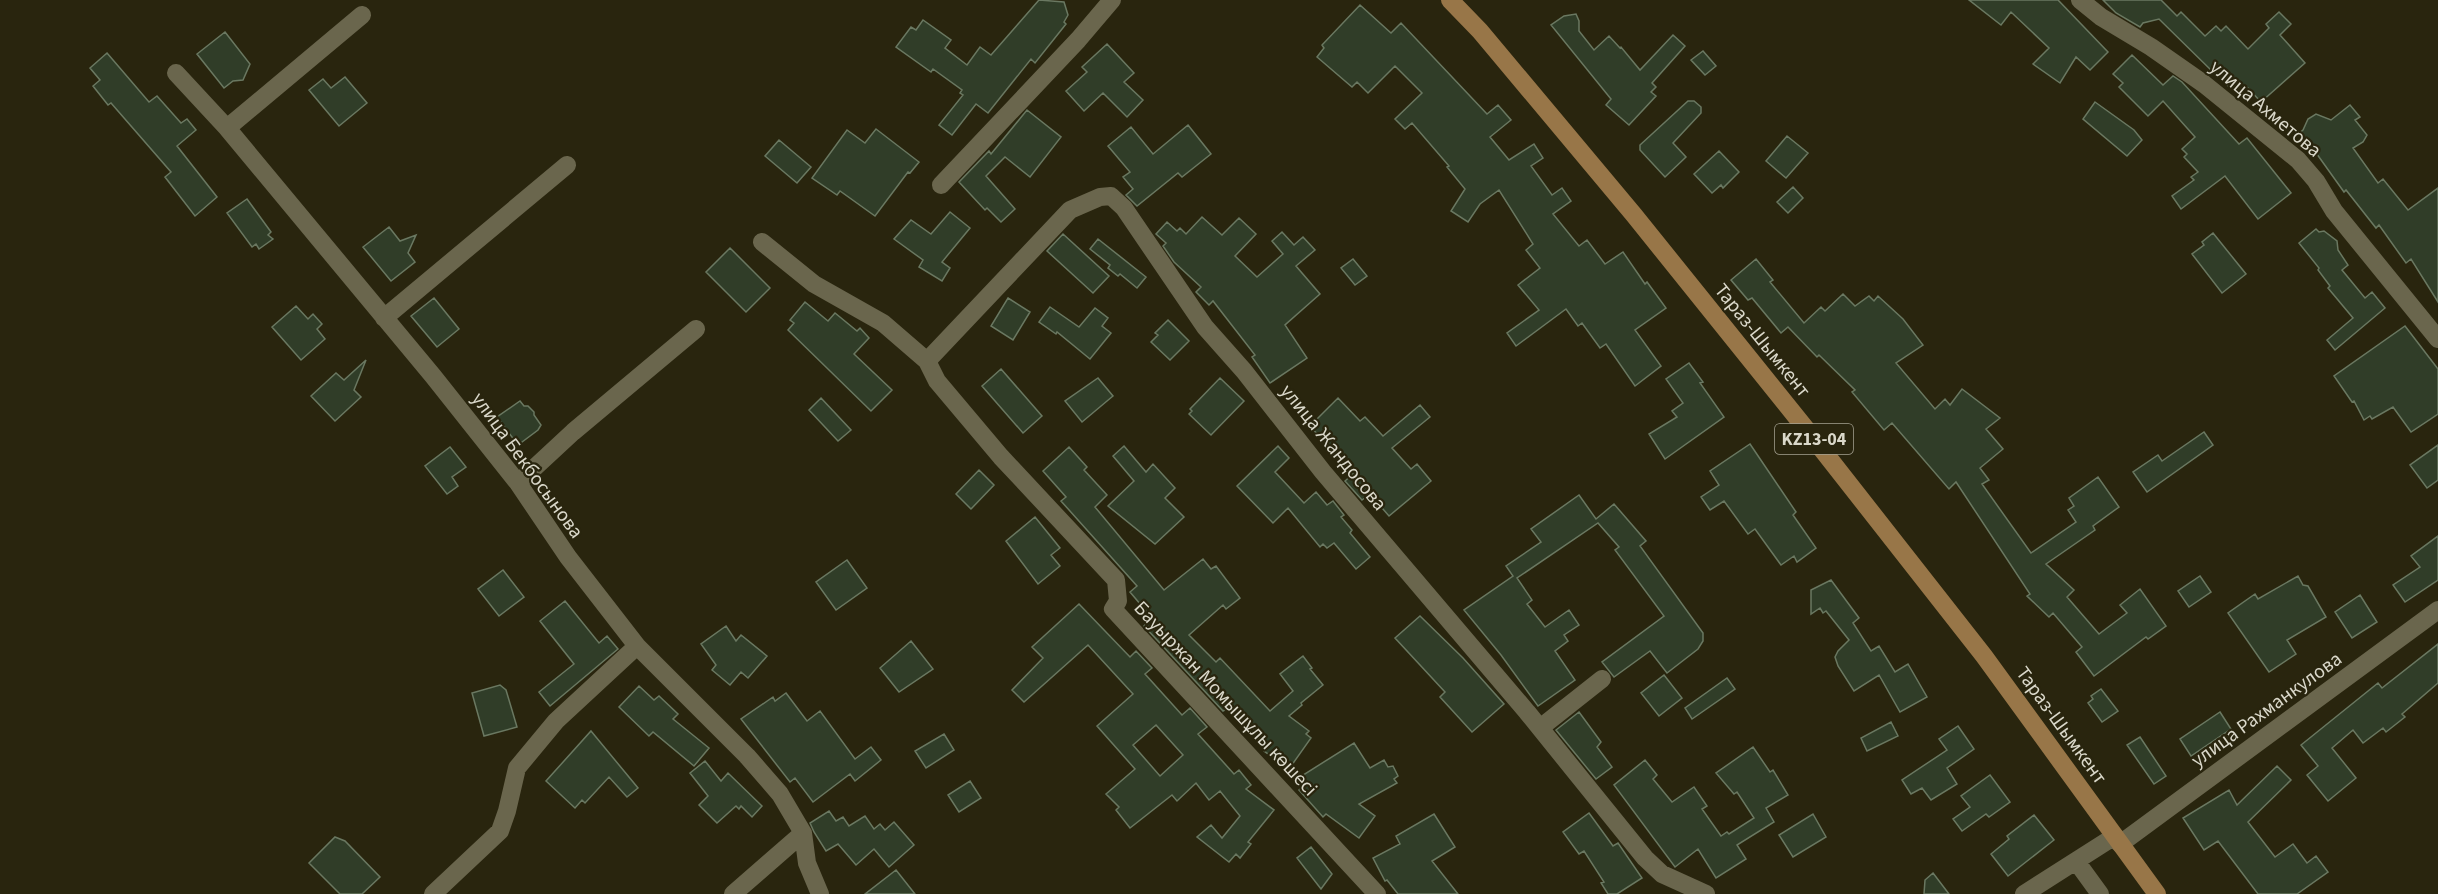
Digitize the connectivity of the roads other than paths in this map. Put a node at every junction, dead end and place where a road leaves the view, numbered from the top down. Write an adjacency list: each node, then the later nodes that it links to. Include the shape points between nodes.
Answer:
1 (1112, 0): 8 (street)
2 (1449, 0): 20 (main road, Тараз-Шымкент / KZ13-04, via 1480,31 1597,171 1806,429 1984,656)
3 (2080, 0): 12 (street, улица Ахметова, via 2204,84 2298,160 2334,211)
4 (362, 15): 6 (street)
5 (176, 74): 6 (street, улица Бекбосынова)
6 (227, 128): 10 (street, улица Бекбосынова)
7 (567, 165): 10 (street)
8 (941, 185)
9 (762, 242): 13 (street, Бауыржан Момышұлы көшесі, via 814,284 883,323)
10 (384, 318): 14 (street, улица Бекбосынова)
11 (696, 329): 14 (street)
12 (2438, 339)
13 (927, 361): 18 (street, улица Жандосова, via 1070,210 1111,196 1124,208 1205,327); 25 (street, Бауыржан Момышұлы көшесі, via 937,381 1001,457 1116,580 1118,601 1113,609)
14 (518, 483): 16 (street, улица Бекбосынова)
15 (2438, 610): 20 (street, улица Рахманкулова)
16 (637, 646): 19 (street, улица Бекбосынова, via 747,756 780,794); 22 (street, via 556,721 517,768 500,831)
17 (1602, 679): 18 (street)
18 (1540, 728): 26 (street, улица Жандосова, via 1645,858 1662,874)
19 (803, 833): 23 (street); 24 (street, улица Бекбосынова, via 807,863)
20 (2118, 840): 21 (street, улица Рахманкулова); 29 (main road, Тараз-Шымкент / KZ13-04)
21 (2076, 861): 27 (street, улица Рахманкулова); 28 (street)
22 (433, 894)
23 (733, 894)
24 (820, 894)
25 (1377, 894)
26 (1706, 894)
27 (2024, 894)
28 (2100, 894)
29 (2157, 894)

